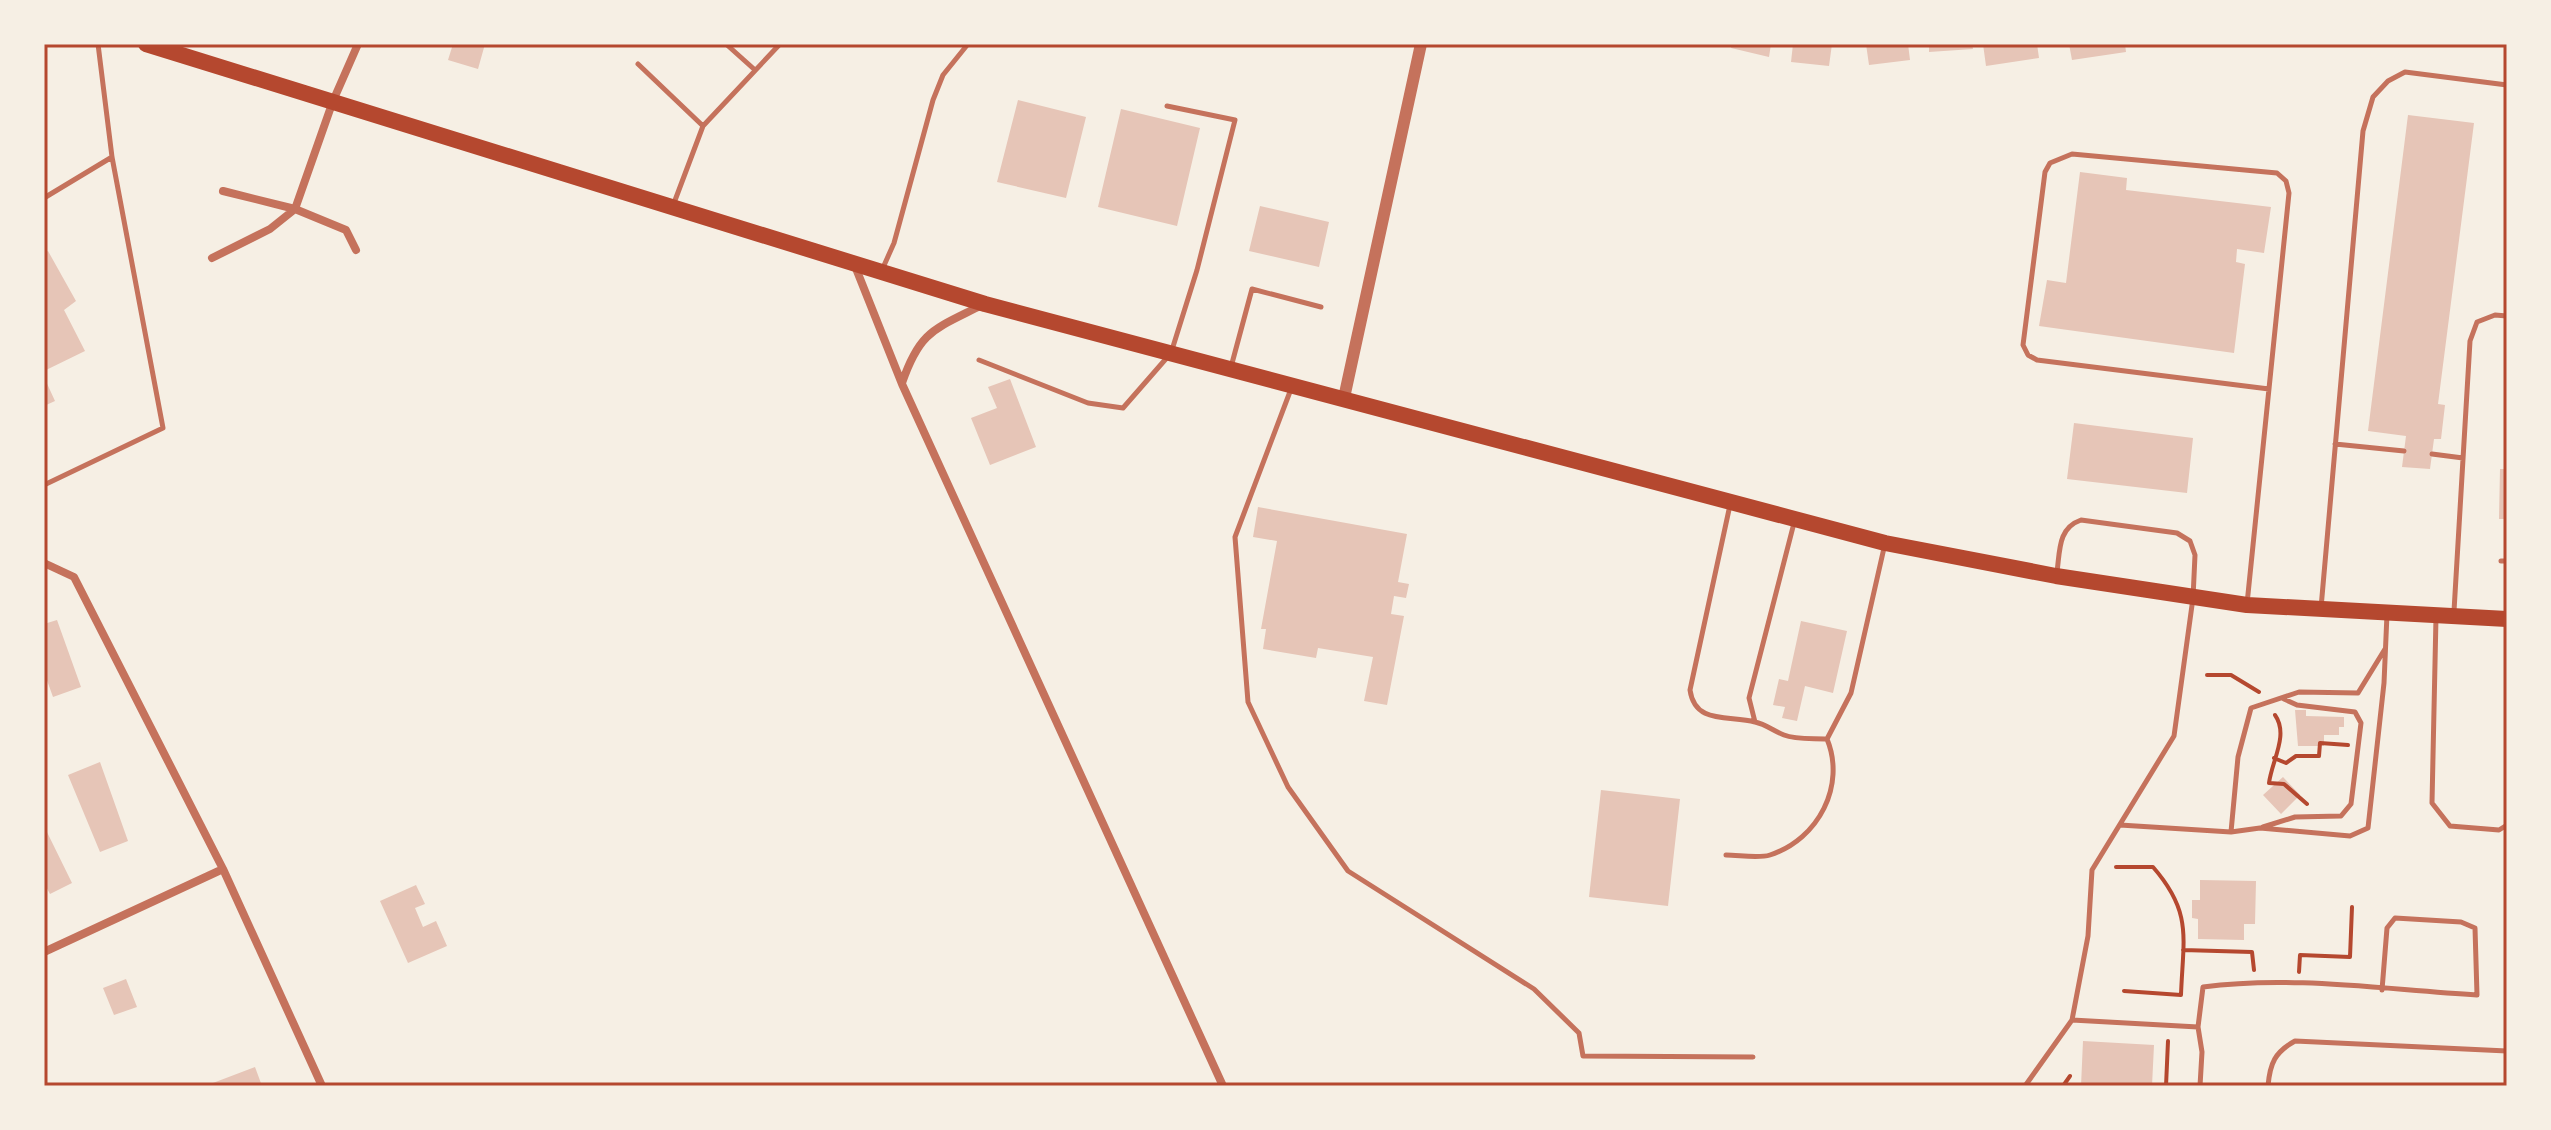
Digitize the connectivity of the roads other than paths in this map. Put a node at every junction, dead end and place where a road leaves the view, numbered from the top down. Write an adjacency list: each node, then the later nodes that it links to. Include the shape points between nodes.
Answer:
1 (98, 44): 14 (lane)
2 (146, 44): 11 (main road)
3 (358, 44): 11 (street)
4 (726, 44): 9 (lane)
5 (780, 44): 9 (lane)
6 (968, 44): 22 (lane, via 943,75 933,100)
7 (1421, 44): 32 (street)
8 (638, 64): 13 (lane)
9 (755, 70): 13 (lane)
10 (2507, 85): 33 (lane, via 2405,72 2373,97 2363,131)
11 (333, 101): 17 (main road); 18 (street)
12 (1167, 106): 26 (lane, via 1235,120)
13 (703, 126): 17 (lane)
14 (112, 157): 16 (lane); 37 (lane, via 163,428)
15 (223, 191): 18 (street)
16 (44, 198)
17 (672, 207): 21 (main road)
18 (295, 209): 19 (street, via 346,230); 20 (street, via 270,229)
19 (356, 250)
20 (212, 258)
21 (854, 263): 22 (main road); 29 (street)
22 (882, 271): 23 (main road)
23 (985, 304): 26 (main road); 29 (street, via 929,332 914,349)
24 (1321, 307): 28 (lane, via 1252,289)
25 (2507, 316): 36 (lane, via 2477,322 2470,341)
26 (1171, 353): 27 (lane, via 1123,408 1088,403); 28 (main road)
27 (979, 360)
28 (1230, 368): 30 (main road)
29 (902, 384): 67 (street)
30 (1292, 385): 32 (main road); 65 (lane, via 1235,537 1248,702 1288,787 1348,871 1534,989 1579,1033 1583,1056)
31 (2269, 389): 31 (lane, via 2286,181 2277,173 2072,154 2050,163 2023,345 2028,355); 44 (lane)
32 (1344, 398): 38 (main road)
33 (2335, 444): 34 (lane); 45 (lane)
34 (2404, 451)
35 (2432, 454): 36 (lane)
36 (2463, 458): 48 (lane)
37 (44, 485)
38 (1731, 501): 39 (main road); 52 (lane, via 1690,690 1699,711 1729,721)
39 (1795, 518): 40 (main road); 52 (lane, via 1749,698)
40 (1885, 543): 42 (main road); 53 (lane, via 1851,693)
41 (46, 563): 59 (street, via 74,577)
42 (2056, 576): 43 (main road); 43 (lane, via 2069,524 2081,520 2177,533 2190,541 2195,555)
43 (2193, 598): 44 (main road); 54 (lane, via 2174,736)
44 (2247, 605): 45 (main road)
45 (2321, 609): 46 (main road)
46 (2387, 613): 47 (main road); 50 (lane)
47 (2436, 616): 48 (main road); 55 (lane, via 2432,803 2450,826 2499,830)
48 (2454, 616): 49 (main road)
49 (2507, 619)
50 (2385, 648): 51 (lane, via 2358,693 2299,692); 56 (lane, via 2368,828 2350,836)
51 (2283, 699): 56 (lane, via 2355,712 2361,723 2351,804 2341,816 2295,817); 57 (lane, via 2251,708 2238,757)
52 (1755, 722): 53 (lane, via 1787,737)
53 (1827, 739): 58 (lane, via 1835,758 1834,776 1826,806 1806,836 1769,855)
54 (2120, 825): 57 (lane); 62 (lane, via 2092,870 2088,936)
55 (2507, 825)
56 (2260, 828): 57 (lane)
57 (2231, 832)
58 (1726, 855)
59 (223, 869): 60 (street); 66 (street)
60 (44, 952)
61 (2382, 990): 61 (lane, via 2477,995 2475,928 2461,922 2395,918 2387,928); 63 (lane, via 2242,982 2203,987)
62 (2072, 1020): 63 (lane); 68 (lane)
63 (2198, 1027): 69 (lane)
64 (2507, 1051): 70 (lane, via 2295,1041 2278,1051)
65 (1753, 1057)
66 (322, 1086)
67 (1223, 1086)
68 (2025, 1086)
69 (2200, 1086)
70 (2268, 1086)

